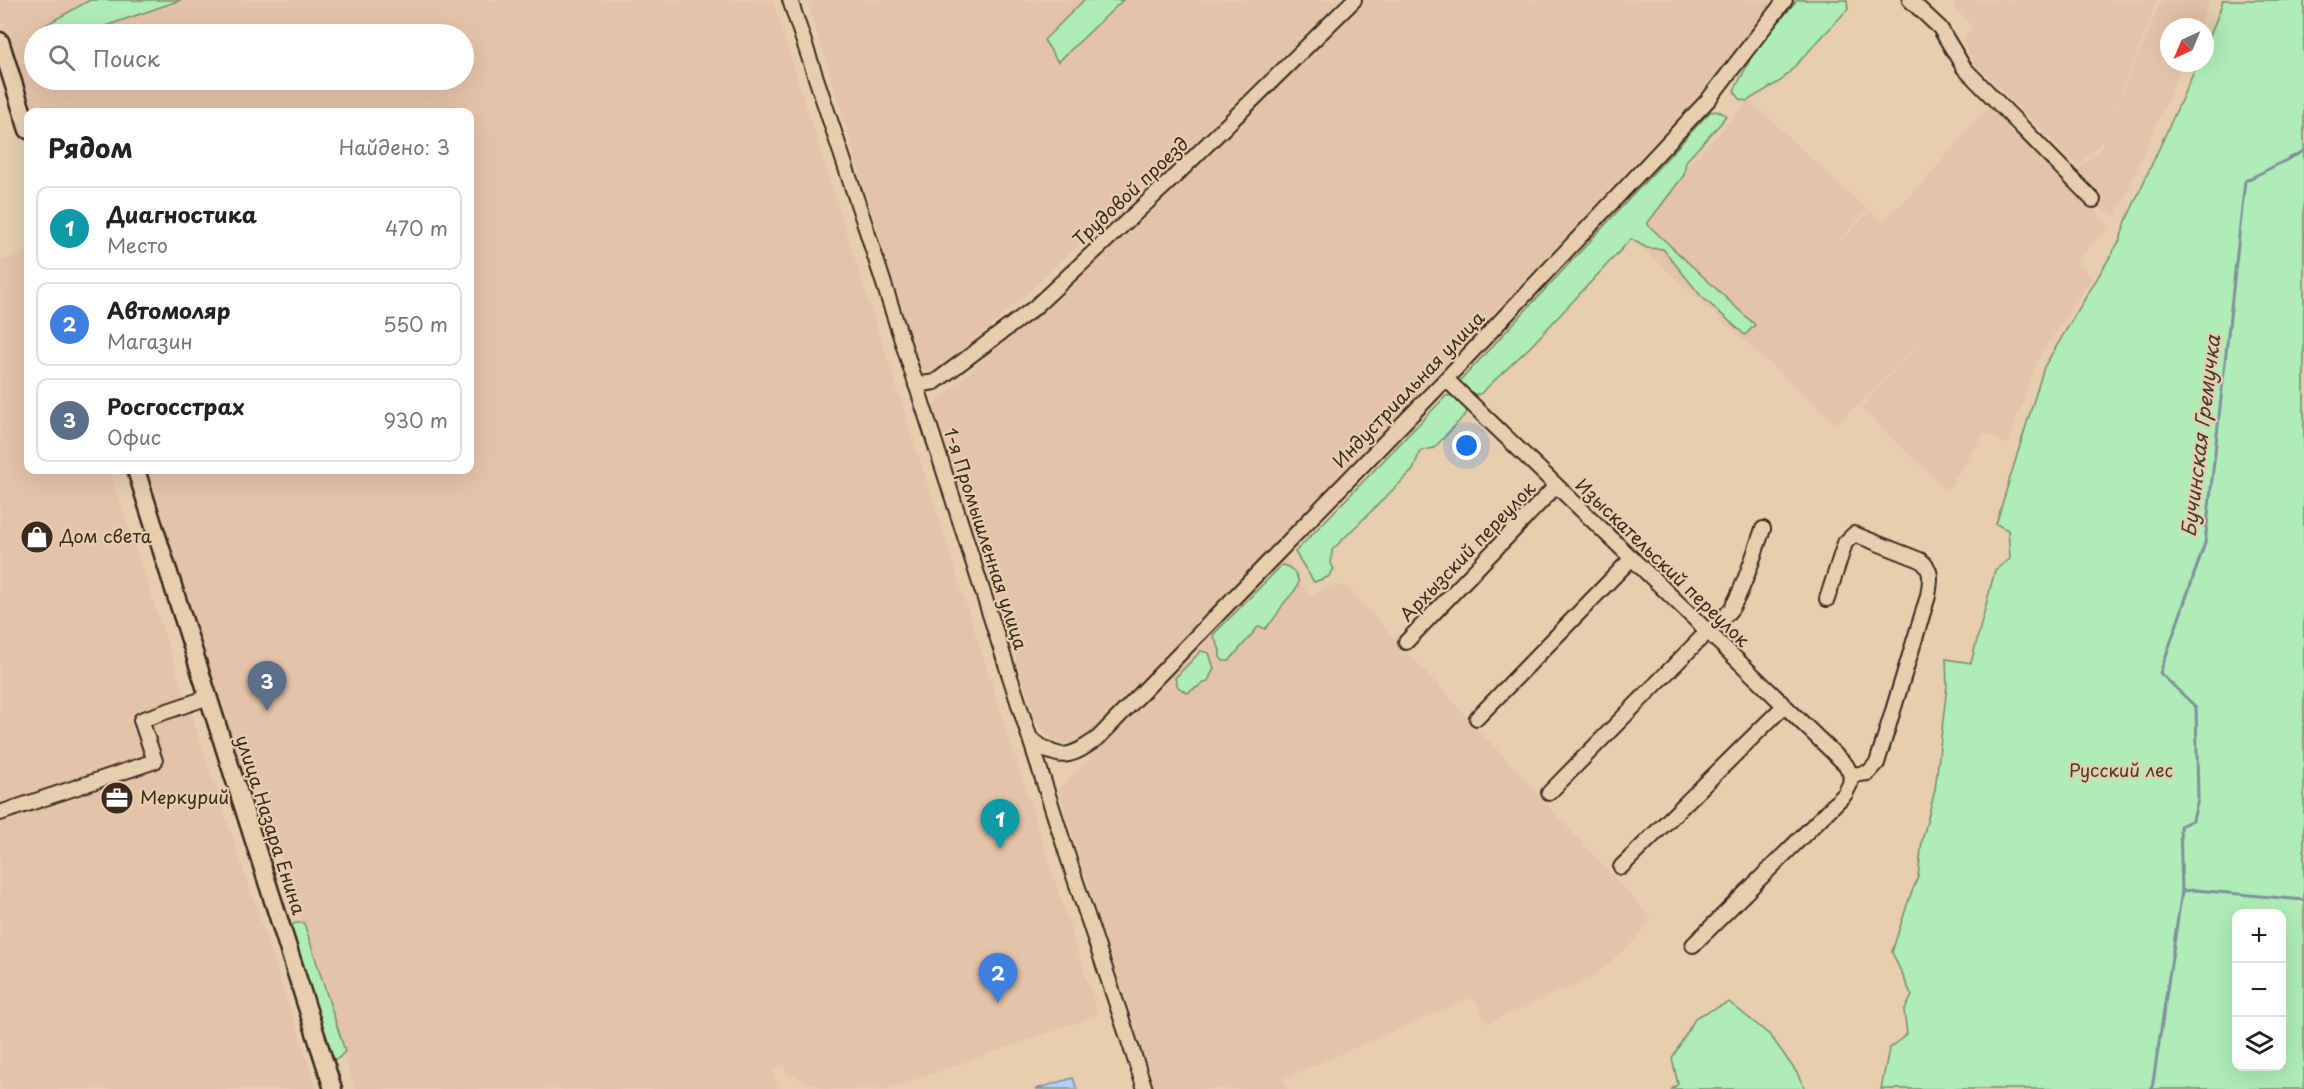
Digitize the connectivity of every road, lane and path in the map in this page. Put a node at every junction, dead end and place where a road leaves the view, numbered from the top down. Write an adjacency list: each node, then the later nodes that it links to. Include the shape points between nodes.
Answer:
1 (790, 0): 9 (street, 1-я Промышленная улица)
2 (1354, 0): 9 (street, Трудовой проезд, via 1034,308 935,382)
3 (1785, 0): 8 (street, Индустриальная улица, via 1712,95)
4 (1910, 0): 7 (street, via 1940,27 1964,69)
5 (0, 41): 6 (main road)
6 (24, 117)
7 (2093, 200)
8 (1446, 380): 11 (street, Изыскательский переулок); 20 (street, Индустриальная улица, via 1098,738 1080,751 1062,755 1047,752)
9 (916, 385): 20 (street, 1-я Промышленная улица)
10 (137, 474): 17 (main road, улица Назара Енина)
11 (1556, 486): 13 (street, Изыскательский переулок); 16 (street, Архызский переулок)
12 (1763, 529): 15 (street, via 1732,608)
13 (1632, 558): 15 (street, Изыскательский переулок); 19 (street)
14 (1827, 599): 21 (street, via 1845,543 1854,534 1920,560 1932,574 1877,763 1868,773)
15 (1707, 632): 18 (street, Изыскательский переулок); 22 (street)
16 (1406, 642)
17 (209, 697): 23 (street, via 141,720 155,761); 26 (main road, улица Назара Енина)
18 (1784, 706): 21 (street, Изыскательский переулок, via 1846,765); 24 (street)
19 (1477, 718)
20 (1031, 739): 27 (street, 1-я Промышленная улица)
21 (1851, 775): 25 (street, via 1845,794)
22 (1549, 792)
23 (0, 813)
24 (1621, 867)
25 (1693, 945)
26 (333, 1089)
27 (1144, 1089)

